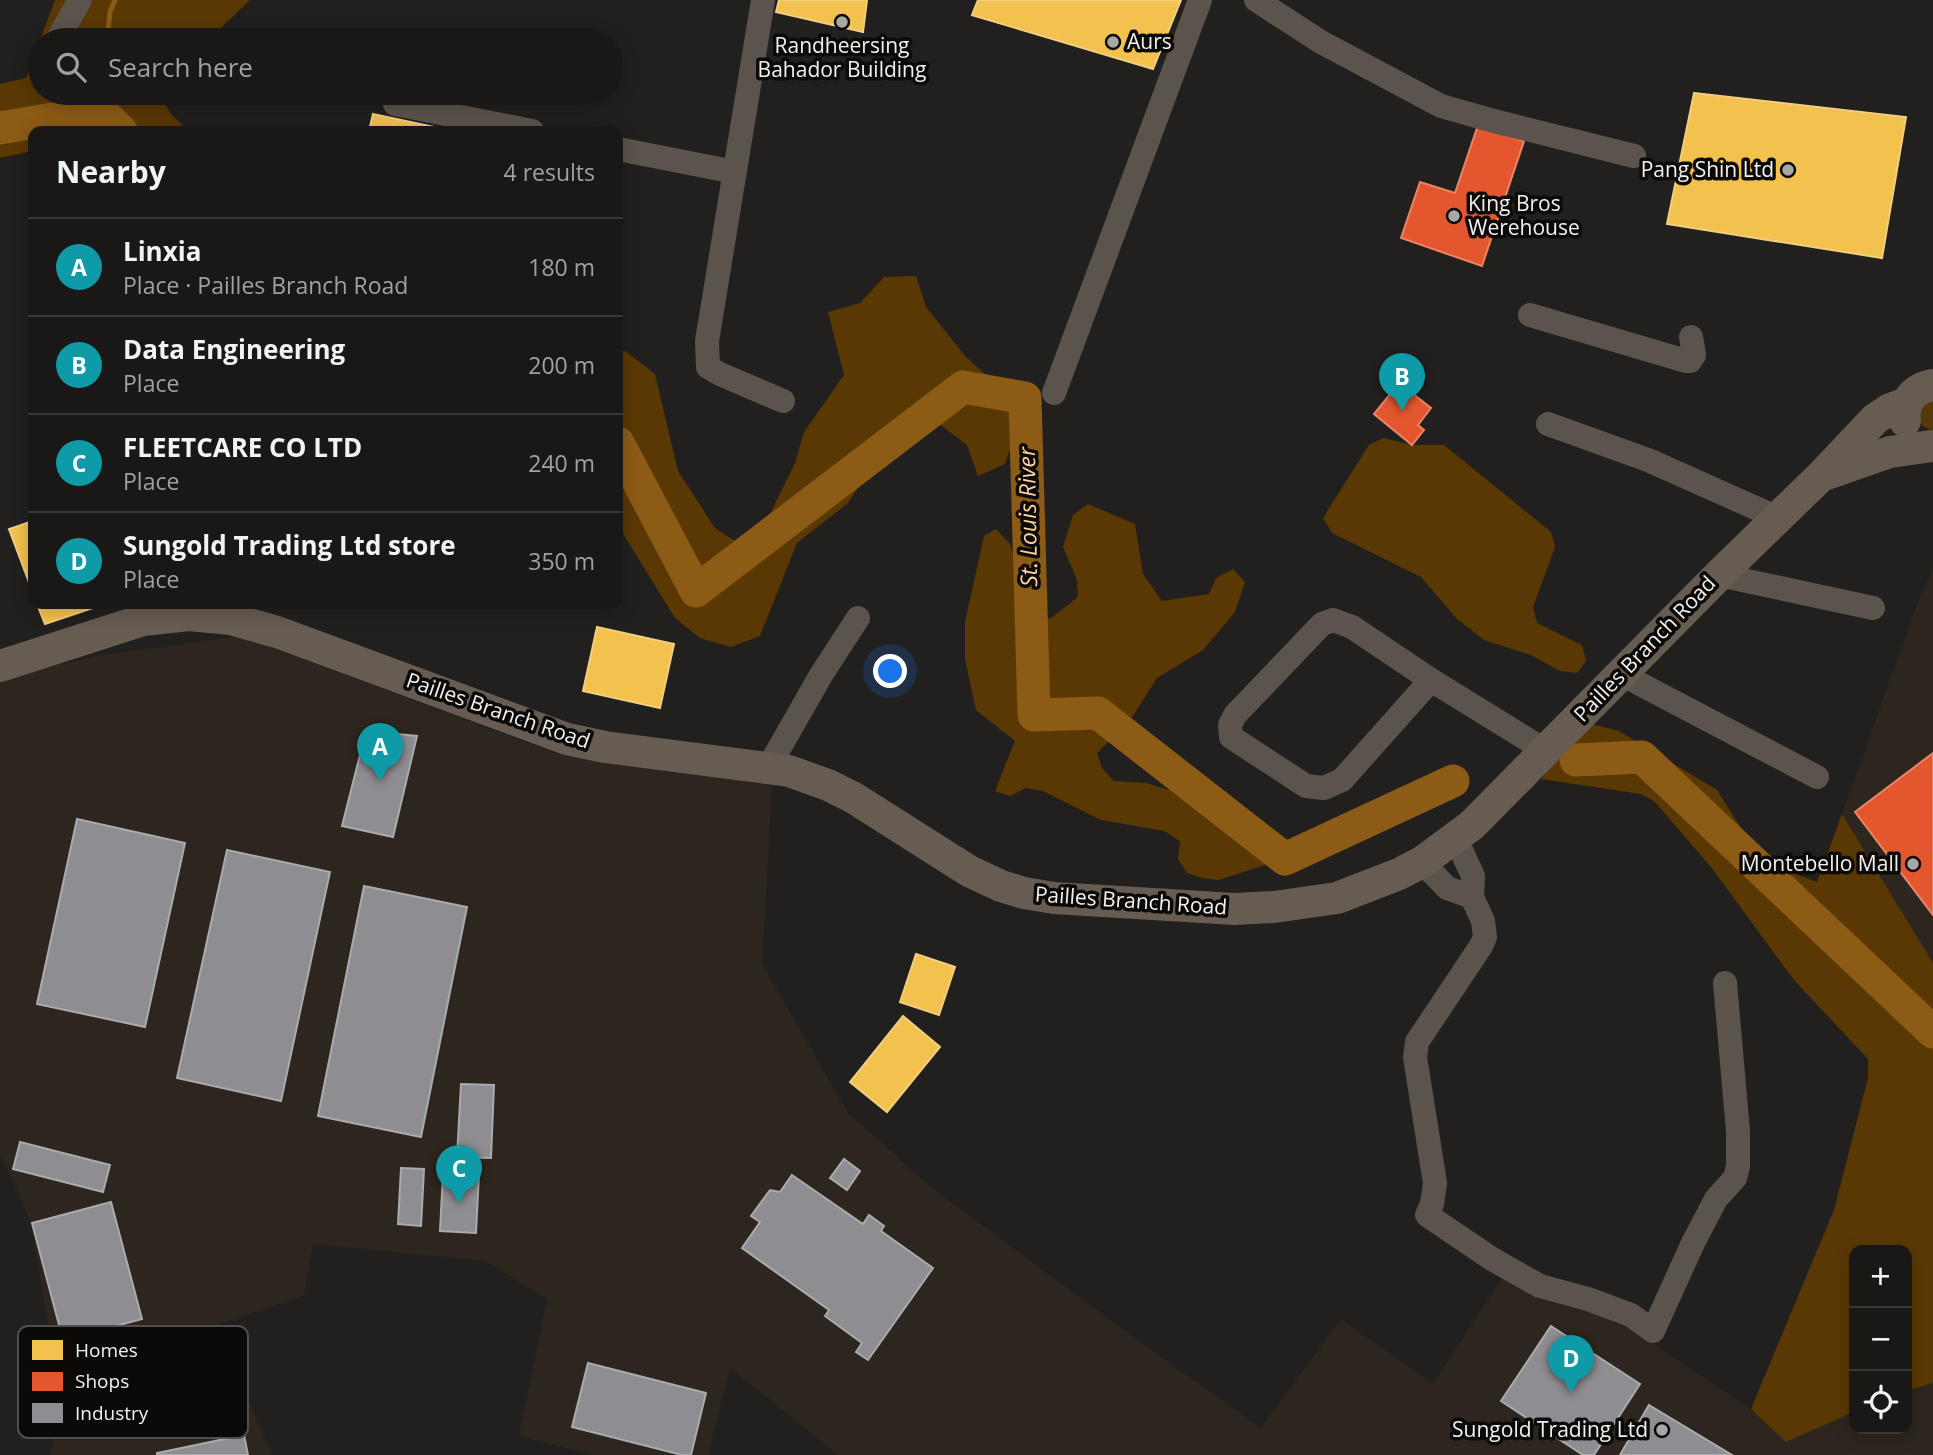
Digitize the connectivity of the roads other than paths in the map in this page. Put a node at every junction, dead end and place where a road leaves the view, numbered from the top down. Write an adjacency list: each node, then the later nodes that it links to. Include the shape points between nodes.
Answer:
1 (80, 0): 5 (street)
2 (763, 0): 10 (street)
3 (1200, 0): 14 (street)
4 (1256, 0): 9 (street, via 1321,42 1441,106)
5 (64, 28)
6 (400, 105): 7 (street)
7 (507, 126)
8 (623, 150): 10 (street)
9 (1634, 156)
10 (734, 172): 15 (street, via 707,341 708,367)
11 (1530, 315): 12 (street, via 1690,361 1694,355)
12 (1691, 337)
13 (1925, 379): 16 (main road); 16 (main road, Pailles Branch Road); 18 (main road, via 1904,414 1912,435)
14 (1054, 393)
15 (783, 401)
16 (1875, 419): 19 (main road, Pailles Branch Road)
17 (1548, 424): 20 (street, via 1648,460)
18 (1932, 446): 19 (main road, Pailles Branch Road, via 1891,452)
19 (1822, 475): 20 (main road, Pailles Branch Road)
20 (1778, 518): 21 (main road, Pailles Branch Road)
21 (1719, 575): 22 (street); 25 (main road, Pailles Branch Road)
22 (1873, 608)
23 (858, 618): 28 (street)
24 (0, 666): 28 (main road, Pailles Branch Road, via 143,620 189,615 231,619 567,738)
25 (1621, 674): 27 (main road, Pailles Branch Road); 29 (street)
26 (1431, 680): 26 (street, via 1352,627 1333,620 1322,624 1235,715 1231,737 1306,786 1324,788 1342,780); 27 (street)
27 (1546, 751): 30 (main road, Pailles Branch Road)
28 (768, 768): 31 (main road, Pailles Branch Road, via 798,774 854,798 969,871 1001,886 1054,898 1274,908 1337,898)
29 (1817, 777)
30 (1455, 839): 31 (main road, Pailles Branch Road); 32 (street, via 1473,876)
31 (1422, 862): 32 (street, via 1447,888)
32 (1472, 897): 33 (street, via 1485,937 1417,1042 1415,1057 1435,1183 1427,1215 1540,1286 1631,1315 1653,1331 1716,1199 1735,1178 1738,1166)
33 (1725, 983)

